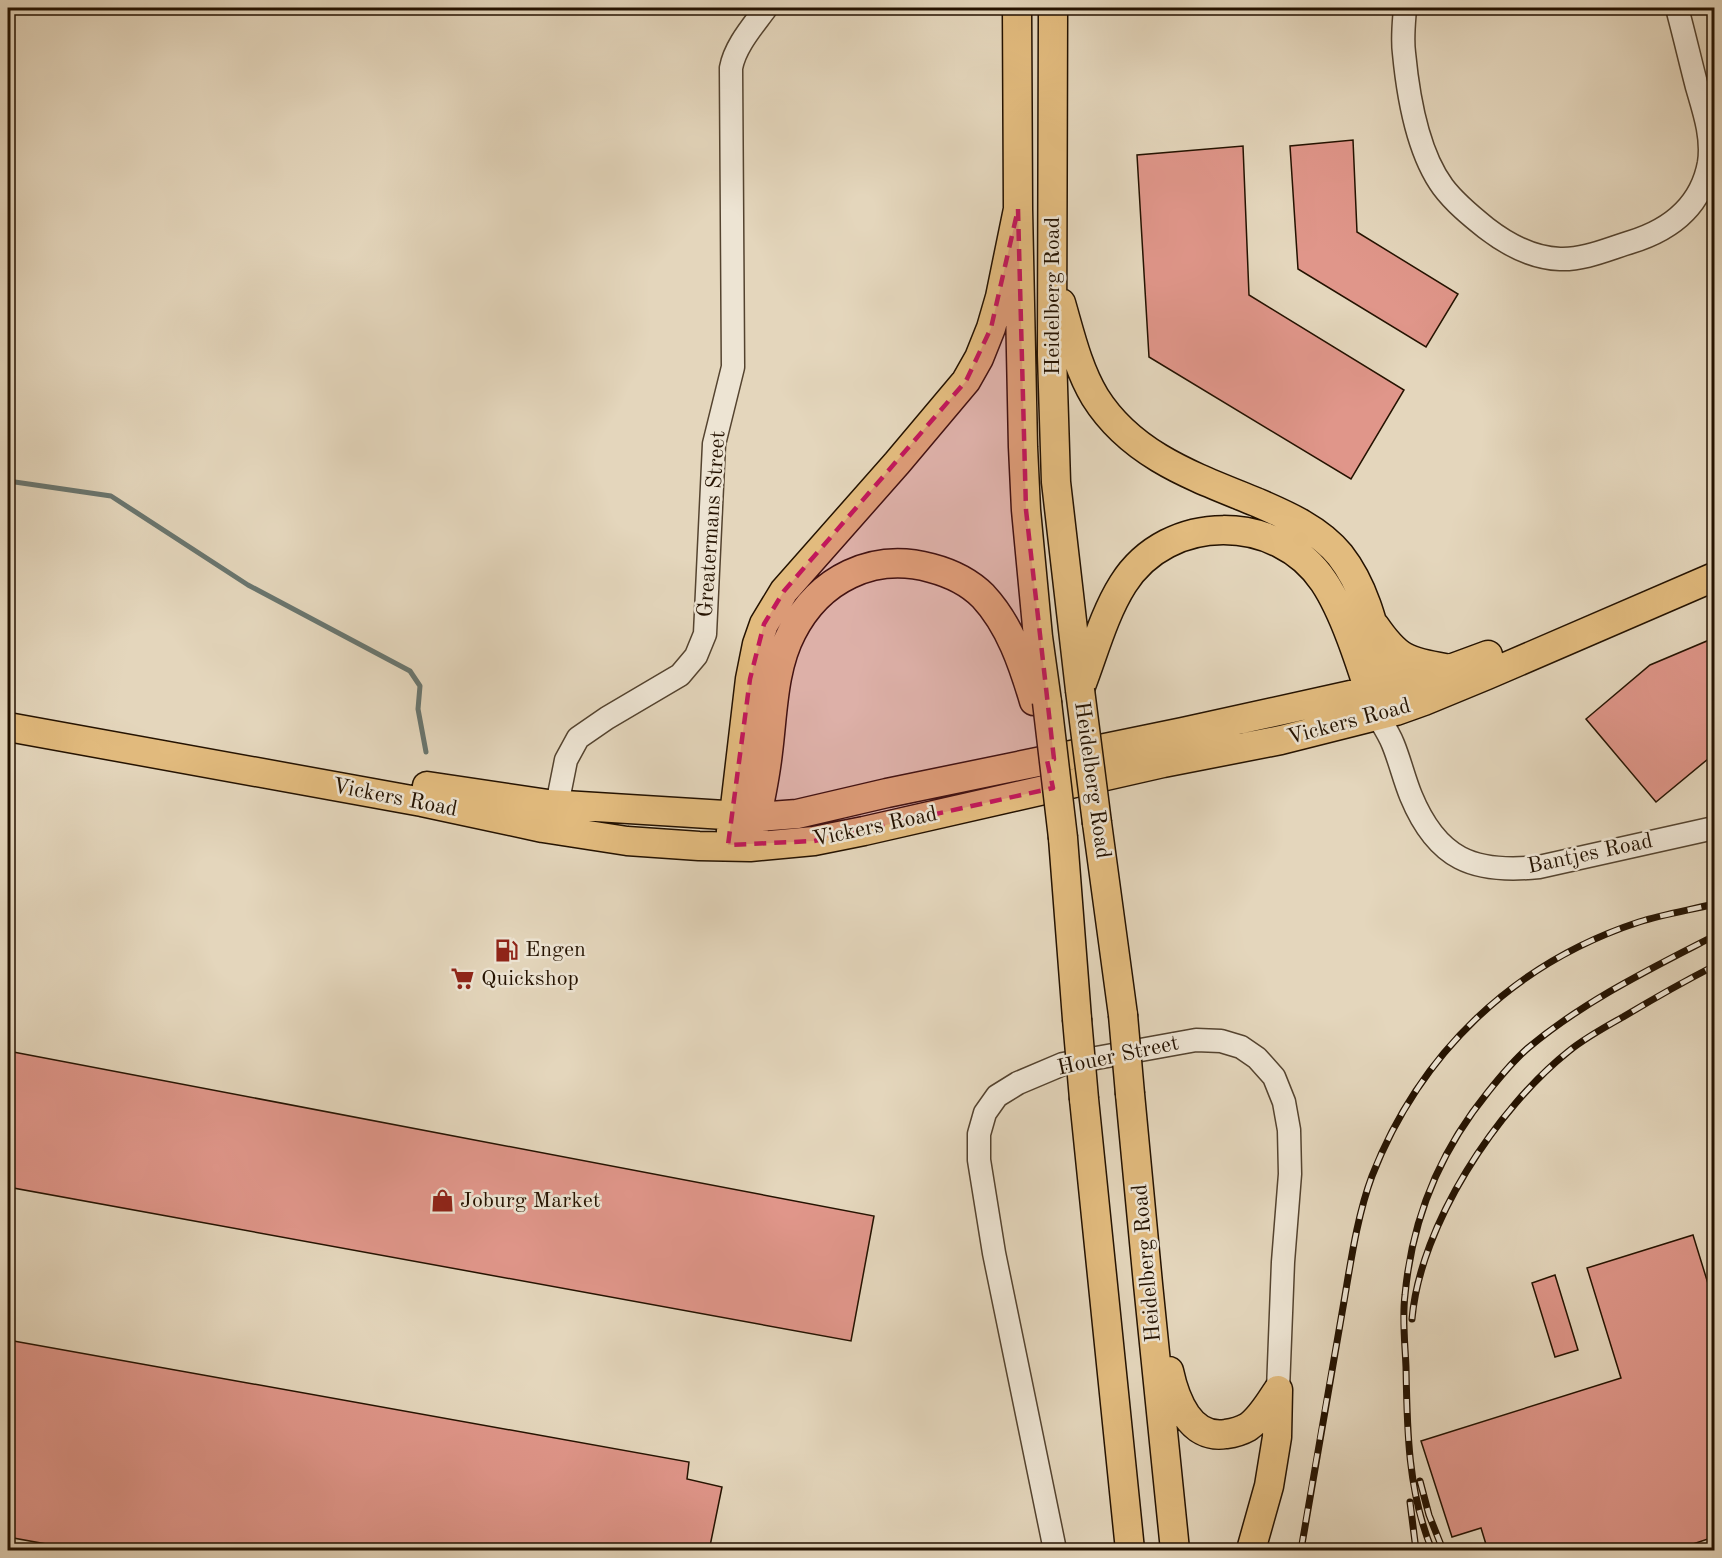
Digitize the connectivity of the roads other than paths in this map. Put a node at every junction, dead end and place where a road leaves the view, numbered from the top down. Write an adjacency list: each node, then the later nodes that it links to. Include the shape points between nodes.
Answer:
1 (765, 8): 20 (street, Greatermans Street, via 731,68 733,367 714,444 705,634 696,656 680,675 578,738 566,760)
2 (1017, 8): 6 (main road, Heidelberg Road)
3 (1053, 8): 7 (main road, Heidelberg Road)
4 (1405, 8): 5 (street, via 1403,51 1410,98 1421,140 1443,187 1467,212 1508,243 1523,252 1561,259 1584,256 1666,228 1694,200 1709,164 1710,143)
5 (1677, 8)
6 (1018, 209): 16 (main road, Heidelberg Road, via 1026,510); 22 (main road, via 991,328 966,381 784,591 764,624 750,679)
7 (1052, 272): 10 (main road, via 1082,370 1113,422 1152,455 1293,519 1320,536 1353,574); 13 (main road, Heidelberg Road, via 1056,482)
8 (1714, 561): 12 (main road, Vickers Road)
9 (1714, 578): 14 (main road, Vickers Road, via 1424,701)
10 (1371, 619): 12 (main road, via 1388,644 1408,660); 14 (main road)
11 (1353, 649): 13 (main road, via 1325,583 1300,557 1265,536 1208,530 1171,541 1135,569 1107,618); 14 (main road); 15 (main road, via 1337,682)
12 (1450, 669): 14 (main road, Vickers Road)
13 (1080, 690): 25 (main road, Heidelberg Road, bridge, via 1123,1015)
14 (1383, 701): 15 (main road, Vickers Road); 23 (street, Bantjes Road, via 1393,742 1422,822 1450,854 1477,864 1514,870); 24 (main road, Vickers Road, via 1281,740 814,841)
15 (1316, 703): 21 (main road, Vickers Road)
16 (1042, 707): 19 (main road, via 1009,633 982,595 941,570 922,565 876,565 851,572 831,585 813,600 796,625 784,650 776,685); 28 (main road, Heidelberg Road, bridge, via 1063,837 1084,1099)
17 (8, 711): 20 (main road, Vickers Road, via 409,783)
18 (8, 728): 24 (main road, Vickers Road, via 422,802 581,835)
19 (768, 757): 21 (main road, via 782,791 792,802); 22 (main road)
20 (557, 805): 22 (main road, Vickers Road)
21 (810, 811): 22 (main road, Vickers Road)
22 (746, 816): 24 (main road)
23 (1714, 828)
24 (739, 846)
25 (1148, 1284): 26 (main road, via 1172,1386 1187,1417 1198,1428 1221,1435 1236,1433 1261,1415); 29 (main road, Heidelberg Road)
26 (1278, 1390): 27 (street, Houer Street, via 1290,1174 1288,1130 1284,1102 1274,1077 1257,1058 1241,1047 1221,1041 1196,1040 1063,1064 997,1096 985,1113 979,1161); 30 (main road, via 1277,1437 1269,1486)
27 (1055, 1551)
28 (1130, 1551)
29 (1175, 1551)
30 (1251, 1551)

